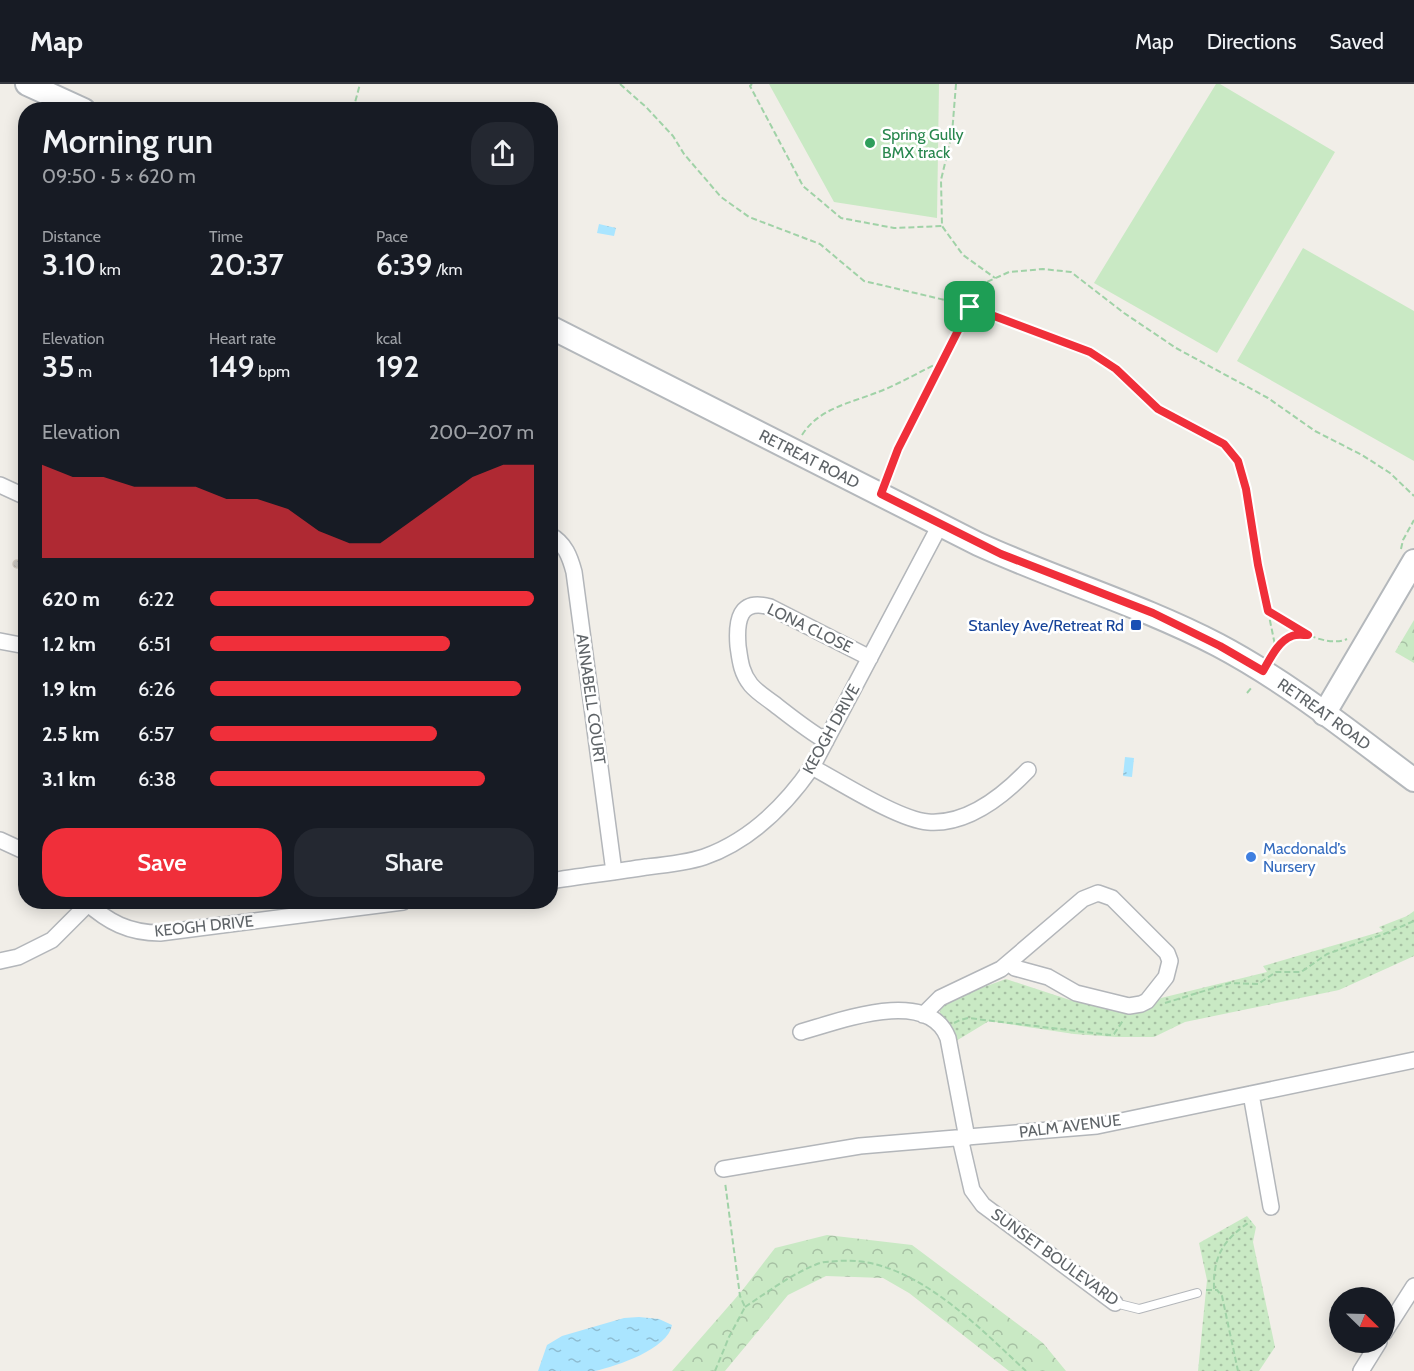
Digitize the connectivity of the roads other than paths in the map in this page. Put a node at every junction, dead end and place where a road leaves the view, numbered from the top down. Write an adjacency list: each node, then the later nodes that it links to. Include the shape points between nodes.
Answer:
1 (27, 84): 2 (street)
2 (66, 102)
3 (558, 331): 6 (street, RETREAT ROAD)
4 (0, 485): 5 (street)
5 (18, 493)
6 (940, 525): 11 (street, KEOGH DRIVE); 12 (street, RETREAT ROAD, via 1011,558 1153,613 1263,671)
7 (558, 541): 19 (street, ANNABELL COURT, via 570,556 574,572)
8 (1407, 557): 12 (street)
9 (0, 641): 10 (street)
10 (18, 644)
11 (870, 658): 13 (street, KEOGH DRIVE); 13 (street, LONA CLOSE, via 770,607 753,604 741,614 737,631 745,678)
12 (1324, 714): 16 (street, RETREAT ROAD)
13 (826, 741): 14 (street, KEOGH DRIVE)
14 (812, 767): 15 (street, via 905,816 928,822 960,817 981,807 1000,797); 19 (street, KEOGH DRIVE, via 767,819 724,848 680,863)
15 (1028, 770)
16 (1414, 780)
17 (0, 840): 18 (street)
18 (18, 848)
19 (614, 872): 20 (street, KEOGH DRIVE)
20 (558, 880)
21 (81, 909): 24 (street, via 52,940 18,957)
22 (95, 909): 23 (street, KEOGH DRIVE, via 131,930 160,933)
23 (348, 909)
24 (0, 961)
25 (1009, 963): 25 (street, via 1083,899 1098,893 1112,897 1163,947 1170,961 1161,984 1147,1001 1134,1006 1076,993 1048,977); 26 (street, via 992,975 940,998)
26 (923, 1015): 27 (street, via 886,1010); 30 (street, SUNSET BOULEVARD, via 945,1031)
27 (801, 1032)
28 (1414, 1060): 29 (street, PALM AVENUE)
29 (1251, 1094): 30 (street, PALM AVENUE, via 1097,1126); 32 (street)
30 (964, 1138): 31 (street, PALM AVENUE, via 860,1146); 35 (street, SUNSET BOULEVARD, via 972,1190 983,1205)
31 (723, 1169)
32 (1271, 1207)
33 (1414, 1286): 36 (street)
34 (1197, 1293): 35 (lane, SUNSET BOULEVARD, via 1139,1309)
35 (1115, 1304)
36 (1395, 1316)
37 (1372, 1353): 38 (street)
38 (1361, 1371)

